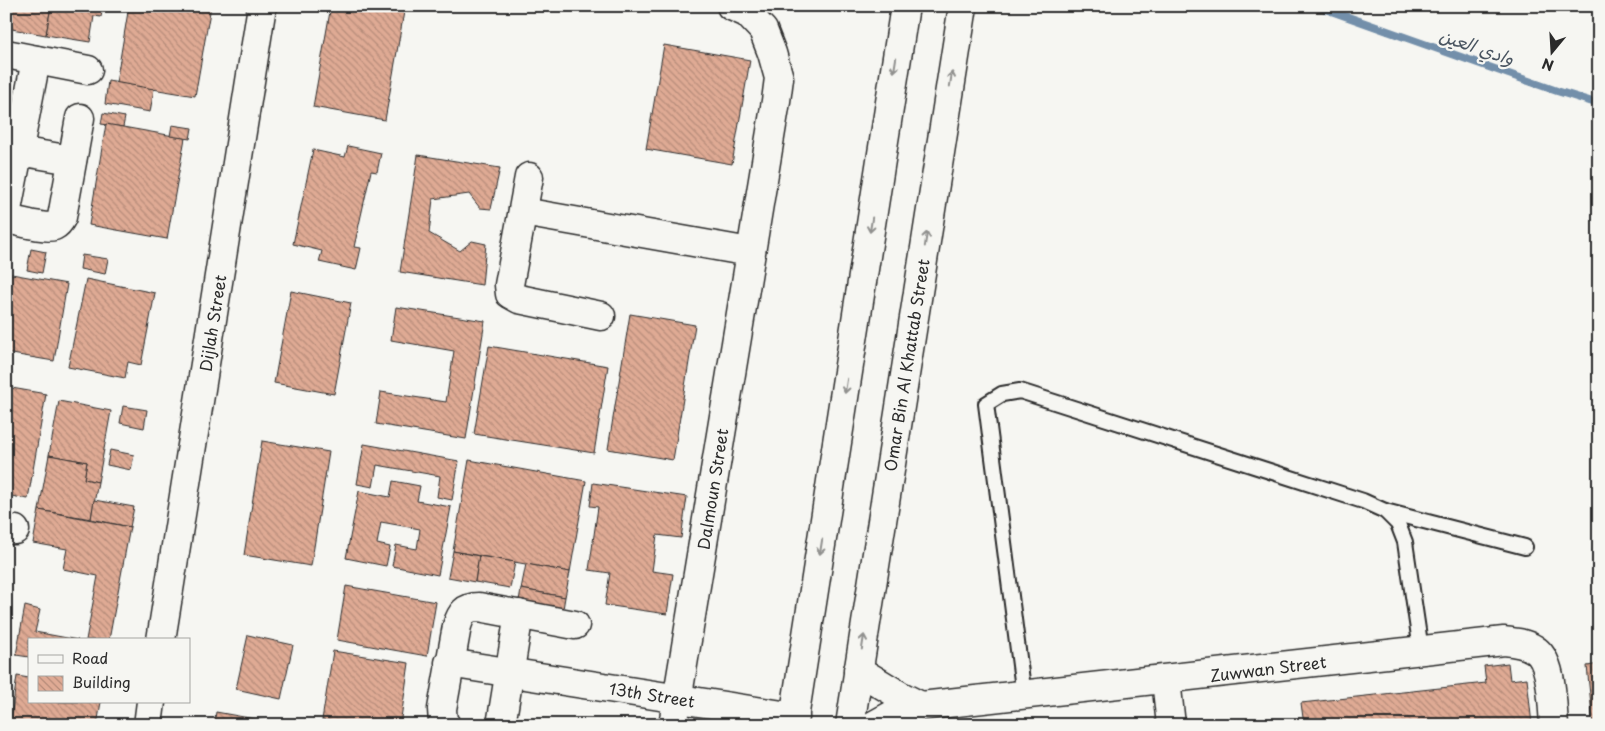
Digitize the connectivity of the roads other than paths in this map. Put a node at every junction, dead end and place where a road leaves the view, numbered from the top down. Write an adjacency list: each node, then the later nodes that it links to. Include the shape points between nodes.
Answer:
1 (262, 6): 21 (street, Dijlah Street)
2 (731, 6): 15 (street, Dalmoun Street, via 747,13 762,30 779,78)
3 (904, 11): 31 (street, one-way to 31)
4 (961, 18): 24 (street, Omar Bin Al Khattab Street, one-way to 4)
5 (6, 54): 6 (street)
6 (36, 60): 7 (street); 9 (street)
7 (88, 70)
8 (80, 118): 10 (street)
9 (12, 150): 10 (street); 13 (street)
10 (72, 160): 14 (street, via 59,222 46,226)
11 (529, 177): 12 (street)
12 (523, 212): 15 (street); 16 (street, via 510,294 519,299)
13 (6, 216)
14 (6, 219)
15 (750, 252): 28 (street, Dalmoun Street)
16 (601, 316)
17 (1385, 511): 18 (lane); 22 (lane, via 1398,524 1405,542); 27 (lane, via 1020,391 1002,394 986,404)
18 (1525, 547)
19 (519, 614): 20 (street); 23 (street, via 480,607 464,610); 25 (street)
20 (575, 625)
21 (161, 638)
22 (1421, 650): 26 (street, Zuwwan Street); 39 (street, Zuwwan Street, via 1504,641 1534,649 1543,658 1548,674)
23 (449, 663): 25 (street, 13th Street); 33 (street, via 442,709)
24 (858, 670): 30 (street, via 885,687); 36 (street, Omar Bin Al Khattab Street)
25 (509, 672): 28 (street, 13th Street); 34 (street)
26 (1166, 680): 27 (street, Zuwwan Street); 38 (street)
27 (1024, 696): 30 (street, Zuwwan Street)
28 (678, 698): 31 (street, 13th Street); 35 (street, Dalmoun Street)
29 (151, 704): 32 (street)
30 (938, 712): 37 (street, Zuwwan Street, via 894,714)
31 (794, 721)
32 (148, 725)
33 (446, 725)
34 (501, 725)
35 (673, 725)
36 (850, 725)
37 (874, 725)
38 (1171, 725)
39 (1554, 725)

